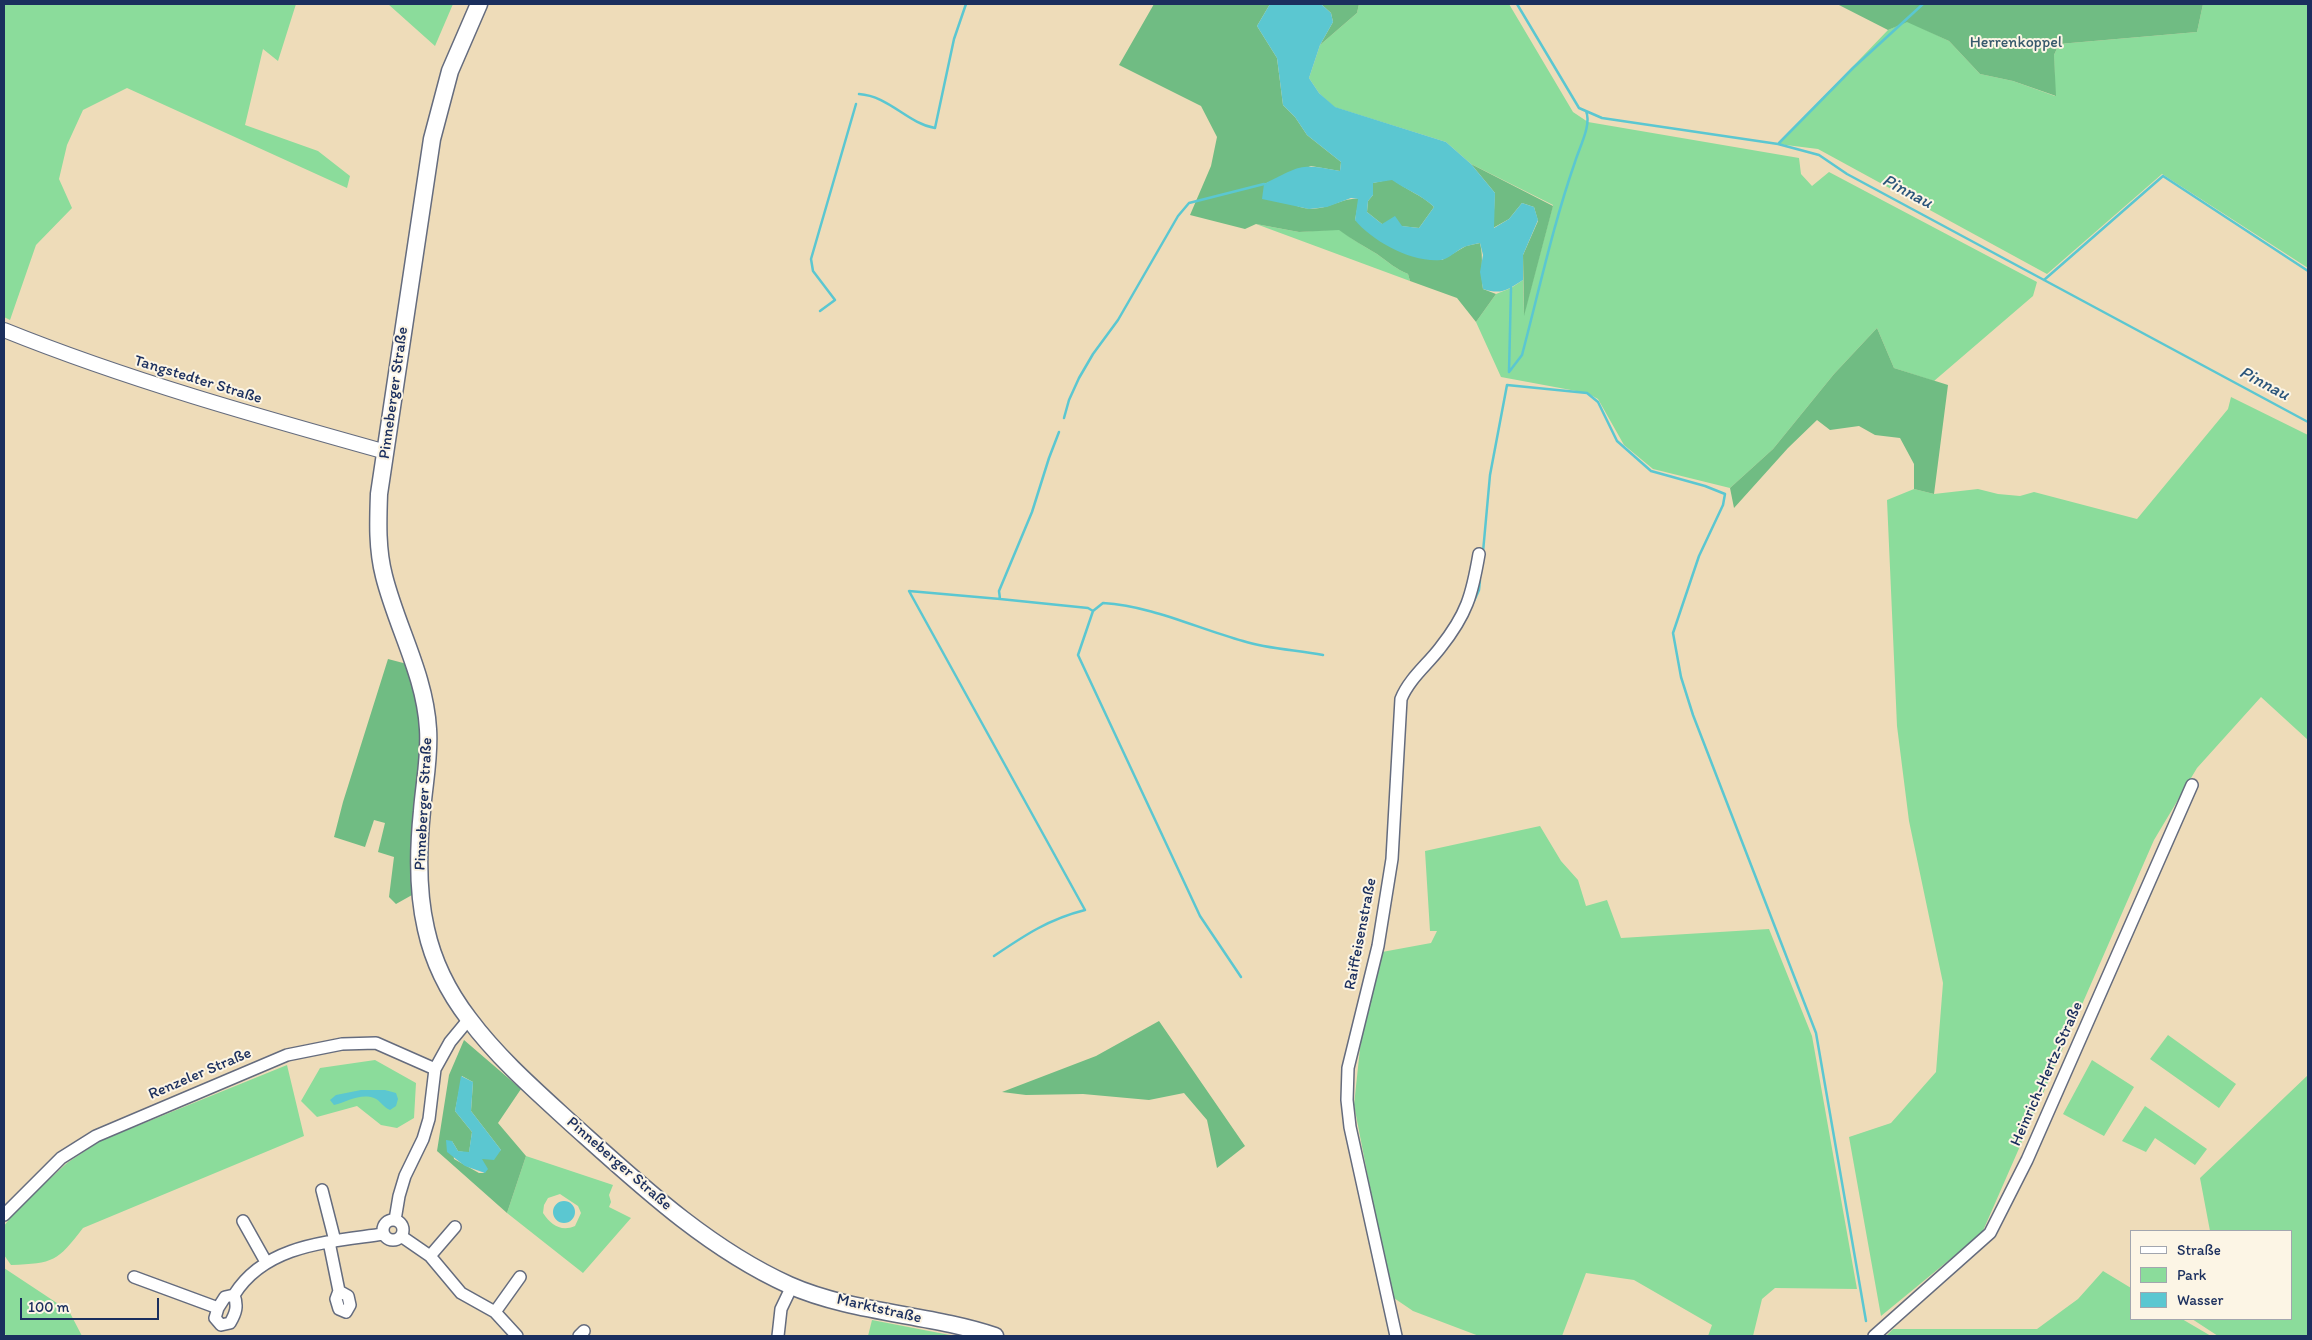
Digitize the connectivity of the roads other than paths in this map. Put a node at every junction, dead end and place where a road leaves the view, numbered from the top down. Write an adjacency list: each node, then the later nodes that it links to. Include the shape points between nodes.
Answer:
1 (479, 4): 3 (main road, Pinneberger Straße, via 450,71 432,139)
2 (4, 330): 3 (street, Tangstedter Straße, via 76,359 200,399)
3 (386, 452): 6 (main road, Pinneberger Straße, via 379,494 378,537 383,574 422,691 428,729 419,849 420,894 434,955 446,984)
4 (1479, 554): 29 (street, Raiffeisenstraße, via 1466,611 1401,699 1390,868 1378,946 1348,1068 1350,1127)
5 (2192, 785): 30 (street, Heinrich-Hertz-Straße, via 2027,1160 1990,1233)
6 (469, 1019): 7 (street, via 450,1042); 20 (main road, Pinneberger Straße, via 536,1091 690,1225 750,1265)
7 (435, 1069): 9 (street, Renzeler Straße, via 376,1043 342,1044 287,1055 96,1136 61,1158); 10 (street, via 429,1119 405,1176)
8 (322, 1190): 15 (street)
9 (4, 1215)
10 (395, 1220): 13 (street, via 388,1221 383,1227); 14 (street, via 403,1229)
11 (243, 1221): 17 (street)
12 (454, 1226): 16 (street)
13 (383, 1234): 14 (street, via 391,1241); 15 (street)
14 (401, 1236): 16 (street)
15 (332, 1241): 17 (street, via 296,1248); 21 (street)
16 (430, 1256): 24 (street, via 461,1293)
17 (266, 1262): 22 (street, via 243,1281)
18 (134, 1277): 23 (street)
19 (520, 1277): 24 (street)
20 (792, 1286): 27 (street, via 781,1309); 28 (main road, Marktstraße, via 825,1297)
21 (339, 1291)
22 (234, 1295): 23 (street, via 225,1297); 25 (street, via 237,1304 235,1314 230,1323)
23 (218, 1308): 25 (street, via 215,1318)
24 (494, 1312): 26 (street)
25 (220, 1330)
26 (517, 1336)
27 (778, 1336)
28 (995, 1336)
29 (1396, 1336)
30 (1874, 1336)

